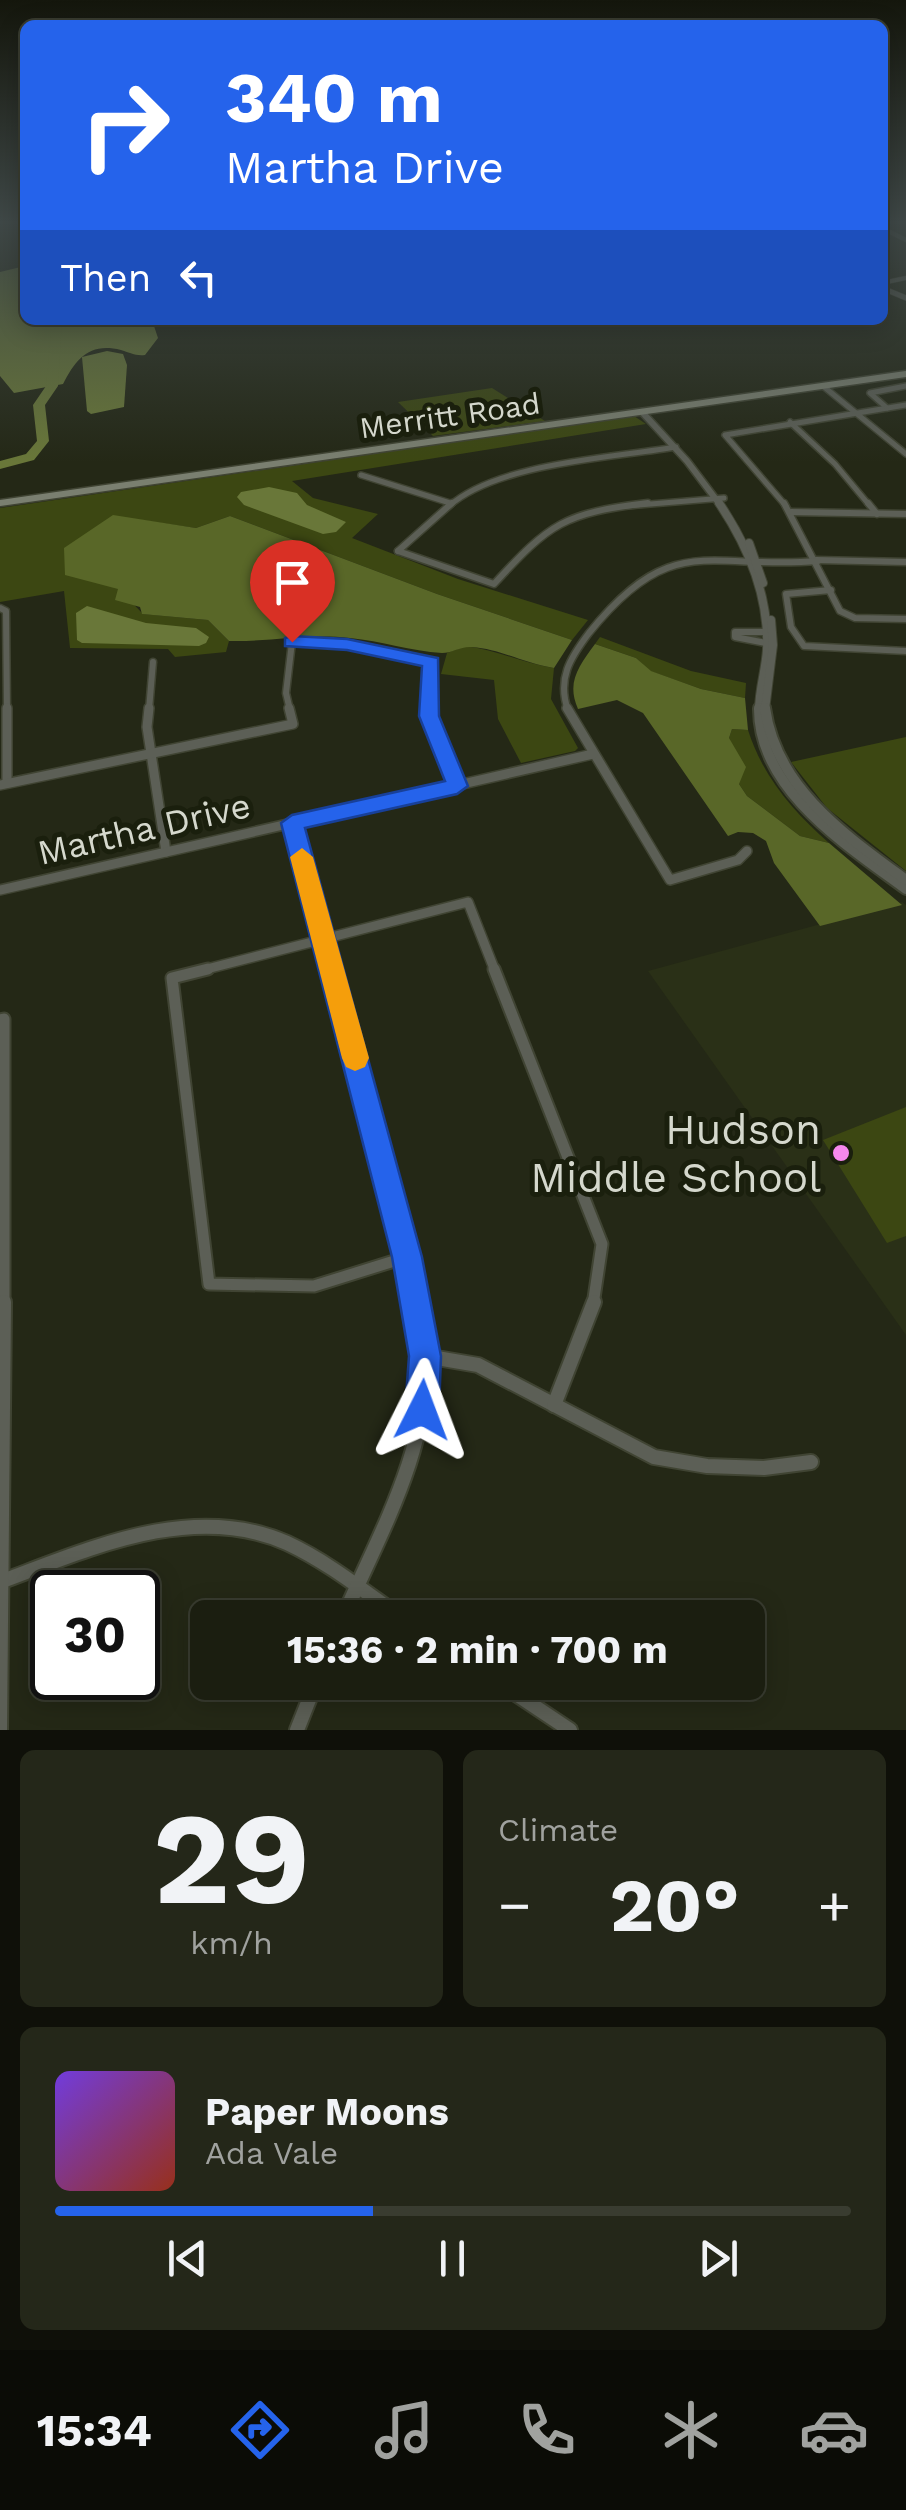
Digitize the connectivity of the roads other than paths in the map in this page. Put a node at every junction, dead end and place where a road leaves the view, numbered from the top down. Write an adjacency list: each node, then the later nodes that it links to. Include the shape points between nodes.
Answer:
1 (906, 374): 2 (main road, Merritt Road)
2 (821, 386): 6 (main road, Merritt Road); 7 (street)
3 (906, 386): 5 (street, via 870,393)
4 (906, 405): 5 (street)
5 (887, 408): 7 (street)
6 (646, 412): 10 (street); 14 (main road, Merritt Road)
7 (855, 412): 8 (street); 11 (street)
8 (790, 422): 9 (street); 17 (street)
9 (725, 433): 16 (street)
10 (677, 443): 13 (street); 15 (street, via 517,471)
11 (906, 454)
12 (361, 475): 15 (street)
13 (721, 498): 15 (street, via 561,523 542,532 494,584 398,551); 19 (street)
14 (0, 503)
15 (450, 503)
16 (792, 512): 17 (street); 20 (street)
17 (877, 514): 18 (street)
18 (906, 514)
19 (753, 560): 20 (street); 25 (street); 29 (street, via 664,569 639,579 609,608 562,678 562,697)
20 (818, 560): 21 (street); 22 (street)
21 (906, 562)
22 (830, 590): 24 (street, via 846,616); 26 (street, via 786,594 801,646)
23 (1, 608): 30 (street)
24 (906, 619)
25 (771, 638): 35 (street, via 765,710 782,761 817,808); 37 (street, via 756,714 775,765 820,822)
26 (906, 651)
27 (153, 662): 28 (street)
28 (151, 754): 30 (street); 31 (street, via 293,724 286,668 292,642 347,644 431,662 429,716); 34 (street)
29 (593, 754): 31 (street, Martha Drive); 33 (street, via 670,880 738,860)
30 (4, 784)
31 (457, 786): 32 (street, Martha Drive)
32 (292, 823): 34 (street, Martha Drive); 39 (street)
33 (747, 851)
34 (166, 852): 36 (street, Martha Drive)
35 (906, 880)
36 (0, 890)
37 (906, 890)
38 (468, 902): 39 (street); 43 (street, via 602,1244 597,1294)
39 (324, 938): 41 (street); 41 (street, via 172,978 209,1284 314,1286)
40 (0, 1020): 45 (street, via 6,1091)
41 (407, 1257): 42 (street)
42 (425, 1356): 43 (street, via 478,1366); 46 (street, via 409,1464)
43 (554, 1405): 44 (street, via 654,1457 764,1468)
44 (812, 1462)
45 (1, 1582): 46 (street, via 154,1531 225,1528 283,1541); 51 (street)
46 (356, 1586): 47 (street); 48 (street)
47 (350, 1600)
48 (376, 1600)
49 (309, 1700): 52 (street)
50 (525, 1700): 53 (street)
51 (0, 1730)
52 (297, 1730)
53 (570, 1730)

